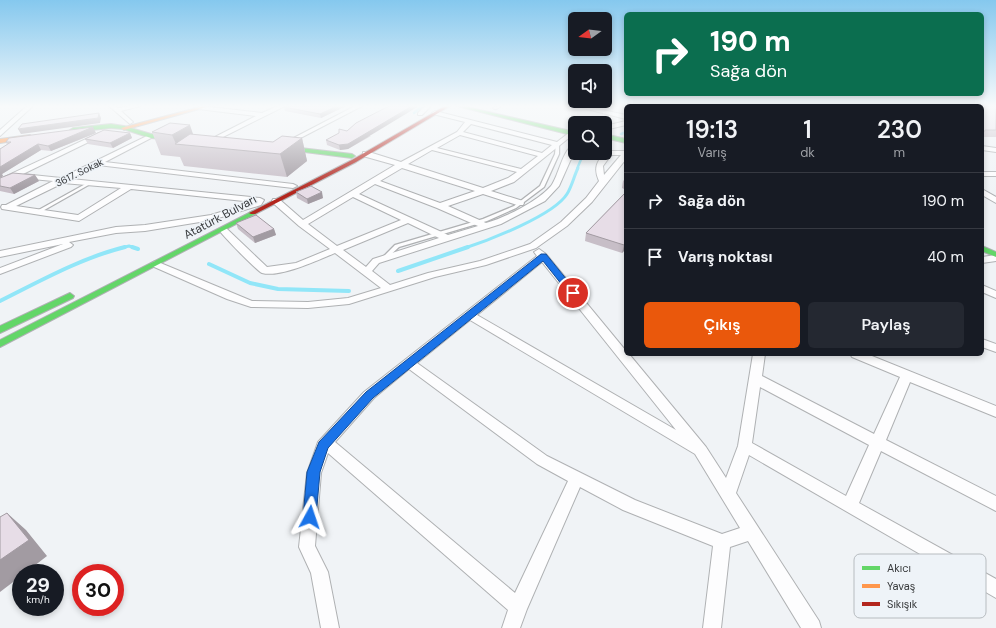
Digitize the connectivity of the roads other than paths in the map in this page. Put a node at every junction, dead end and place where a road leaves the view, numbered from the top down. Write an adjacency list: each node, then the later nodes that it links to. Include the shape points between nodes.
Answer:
1 (96, 135): 37 (street)
2 (147, 135): 11 (main road)
3 (217, 135): 15 (street)
4 (299, 135): 22 (street)
5 (386, 135): 31 (main road, Atatürk Bulvarı)
6 (395, 135): 27 (main road, Atatürk Bulvarı)
7 (455, 135): 23 (street)
8 (468, 135): 28 (street)
9 (522, 135): 20 (street)
10 (42, 136): 16 (main road)
11 (151, 136): 13 (main road); 32 (street, 3617. Sokak)
12 (568, 136): 20 (street)
13 (181, 138)
14 (612, 138): 17 (main road)
15 (207, 140): 18 (main road)
16 (0, 141)
17 (624, 141)
18 (226, 142)
19 (612, 143): 21 (main road)
20 (557, 144): 28 (street); 51 (lane, via 558,154 542,187)
21 (624, 146)
22 (275, 147): 31 (main road)
23 (431, 148): 33 (street); 34 (street)
24 (984, 148): 25 (street)
25 (995, 149)
26 (624, 153): 40 (street, via 609,154 600,161 599,173)
27 (366, 154): 33 (street); 49 (main road, Atatürk Bulvarı)
28 (543, 155): 34 (street)
29 (568, 155): 58 (street, via 555,186 542,199)
30 (624, 155): 40 (street)
31 (352, 156): 43 (main road, Atatürk Bulvarı)
32 (98, 163): 38 (street, 3617. Sokak); 43 (street)
33 (402, 165): 39 (street); 45 (street)
34 (522, 171): 45 (street, via 511,180)
35 (984, 174): 36 (street)
36 (996, 174)
37 (15, 175): 38 (street); 41 (street)
38 (63, 180): 42 (street); 53 (street, 3617. Sokak)
39 (374, 181): 47 (street); 52 (street)
40 (602, 181): 65 (street, via 589,200 564,224)
41 (0, 182)
42 (90, 183): 44 (street); 54 (lane)
43 (293, 186): 48 (main road, Atatürk Bulvarı)
44 (129, 187): 48 (street); 54 (street, via 79,218)
45 (485, 191): 51 (street); 52 (street)
46 (984, 192): 50 (street)
47 (353, 194): 55 (street); 57 (street)
48 (260, 201): 61 (main road, Atatürk Bulvarı); 62 (street, via 212,217 116,230)
49 (276, 201): 57 (street); 59 (main road, Atatürk Bulvarı)
50 (996, 201)
51 (520, 203): 56 (lane)
52 (440, 206): 56 (street)
53 (3, 207): 54 (street)
54 (37, 212)
55 (408, 220): 60 (street); 68 (street)
56 (478, 222): 58 (street); 60 (lane)
57 (302, 224): 68 (street)
58 (486, 226): 63 (street)
59 (223, 230): 68 (street, via 264,270 299,265); 74 (main road, Atatürk Bulvarı)
60 (438, 234): 63 (street); 72 (lane, via 397,246)
61 (189, 236)
62 (85, 237): 69 (street); 75 (street, via 59,250)
63 (447, 238): 72 (street)
64 (984, 240): 66 (main road)
65 (533, 246): 70 (street); 77 (street, via 483,263)
66 (996, 246)
67 (984, 249): 71 (main road)
68 (336, 250): 76 (street)
69 (0, 254)
70 (543, 256): 81 (street); 86 (street)
71 (996, 257): 73 (street)
72 (383, 259): 76 (street, via 376,261)
73 (984, 260)
74 (155, 264): 77 (street, via 251,304 308,305 349,301); 83 (main road, Atatürk Bulvarı)
75 (0, 271)
76 (366, 272): 77 (street)
77 (388, 288)
78 (984, 289): 80 (street)
79 (78, 292): 82 (main road)
80 (996, 295)
81 (470, 315): 90 (street); 97 (street)
82 (0, 330)
83 (0, 344)
84 (984, 344): 85 (street)
85 (996, 348)
86 (624, 356)
87 (624, 356): 97 (street)
88 (759, 356): 92 (street)
89 (861, 356): 91 (street)
90 (409, 363): 95 (street, via 369,395); 98 (street, via 542,460)
91 (907, 375): 93 (street); 94 (street)
92 (755, 378): 94 (street); 96 (street)
93 (996, 412)
94 (878, 442): 100 (street); 101 (street)
95 (326, 443): 107 (street); 108 (street, via 314,472 307,547 319,572)
96 (745, 446): 99 (street); 101 (street)
97 (701, 451): 99 (street)
98 (577, 478): 103 (street, via 629,505); 107 (street)
99 (728, 494): 102 (street)
100 (996, 504)
101 (850, 505): 104 (street)
102 (752, 532): 103 (street); 111 (street)
103 (722, 542): 110 (street)
104 (934, 554)
105 (986, 584): 106 (street)
106 (996, 590)
107 (518, 607): 109 (street)
108 (330, 628)
109 (511, 628)
110 (712, 628)
111 (812, 628)

